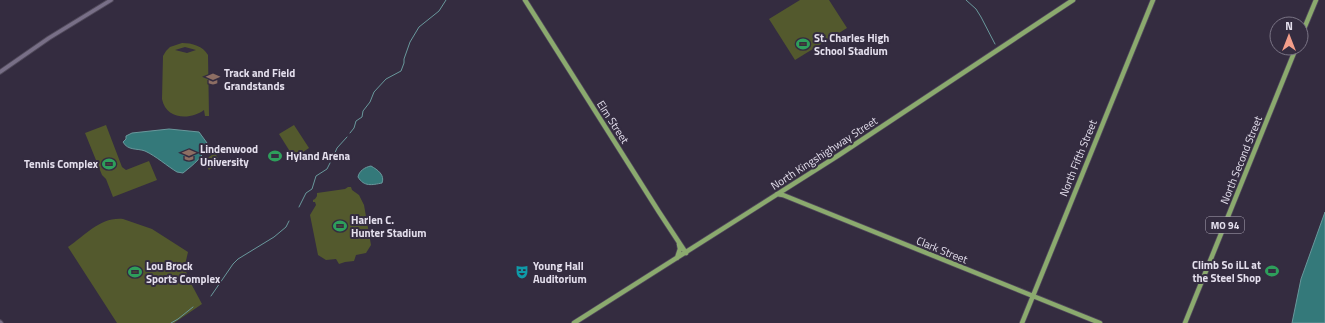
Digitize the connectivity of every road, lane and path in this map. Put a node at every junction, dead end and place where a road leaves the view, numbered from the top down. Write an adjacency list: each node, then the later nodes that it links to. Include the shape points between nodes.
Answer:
1 (112, 0): 8 (street, via 49,38)
2 (525, 0): 10 (main road, Elm Street)
3 (1073, 0): 9 (main road, North Kingshighway Street)
4 (1153, 0): 13 (main road, North Fifth Street)
5 (1316, 0): 6 (main road)
6 (1309, 17)
7 (1293, 56): 17 (main road, North Second Street / MO 94)
8 (0, 72)
9 (777, 194): 11 (main road, North Kingshighway Street); 13 (main road, Clark Street)
10 (679, 242): 11 (main road, Elm Street); 12 (main road)
11 (686, 253): 12 (main road, North Kingshighway Street)
12 (677, 258): 14 (main road, North Kingshighway Street)
13 (1032, 296): 15 (main road, North Fifth Street); 16 (main road, Clark Street)
14 (574, 323)
15 (1022, 323)
16 (1100, 323)
17 (1185, 323)

